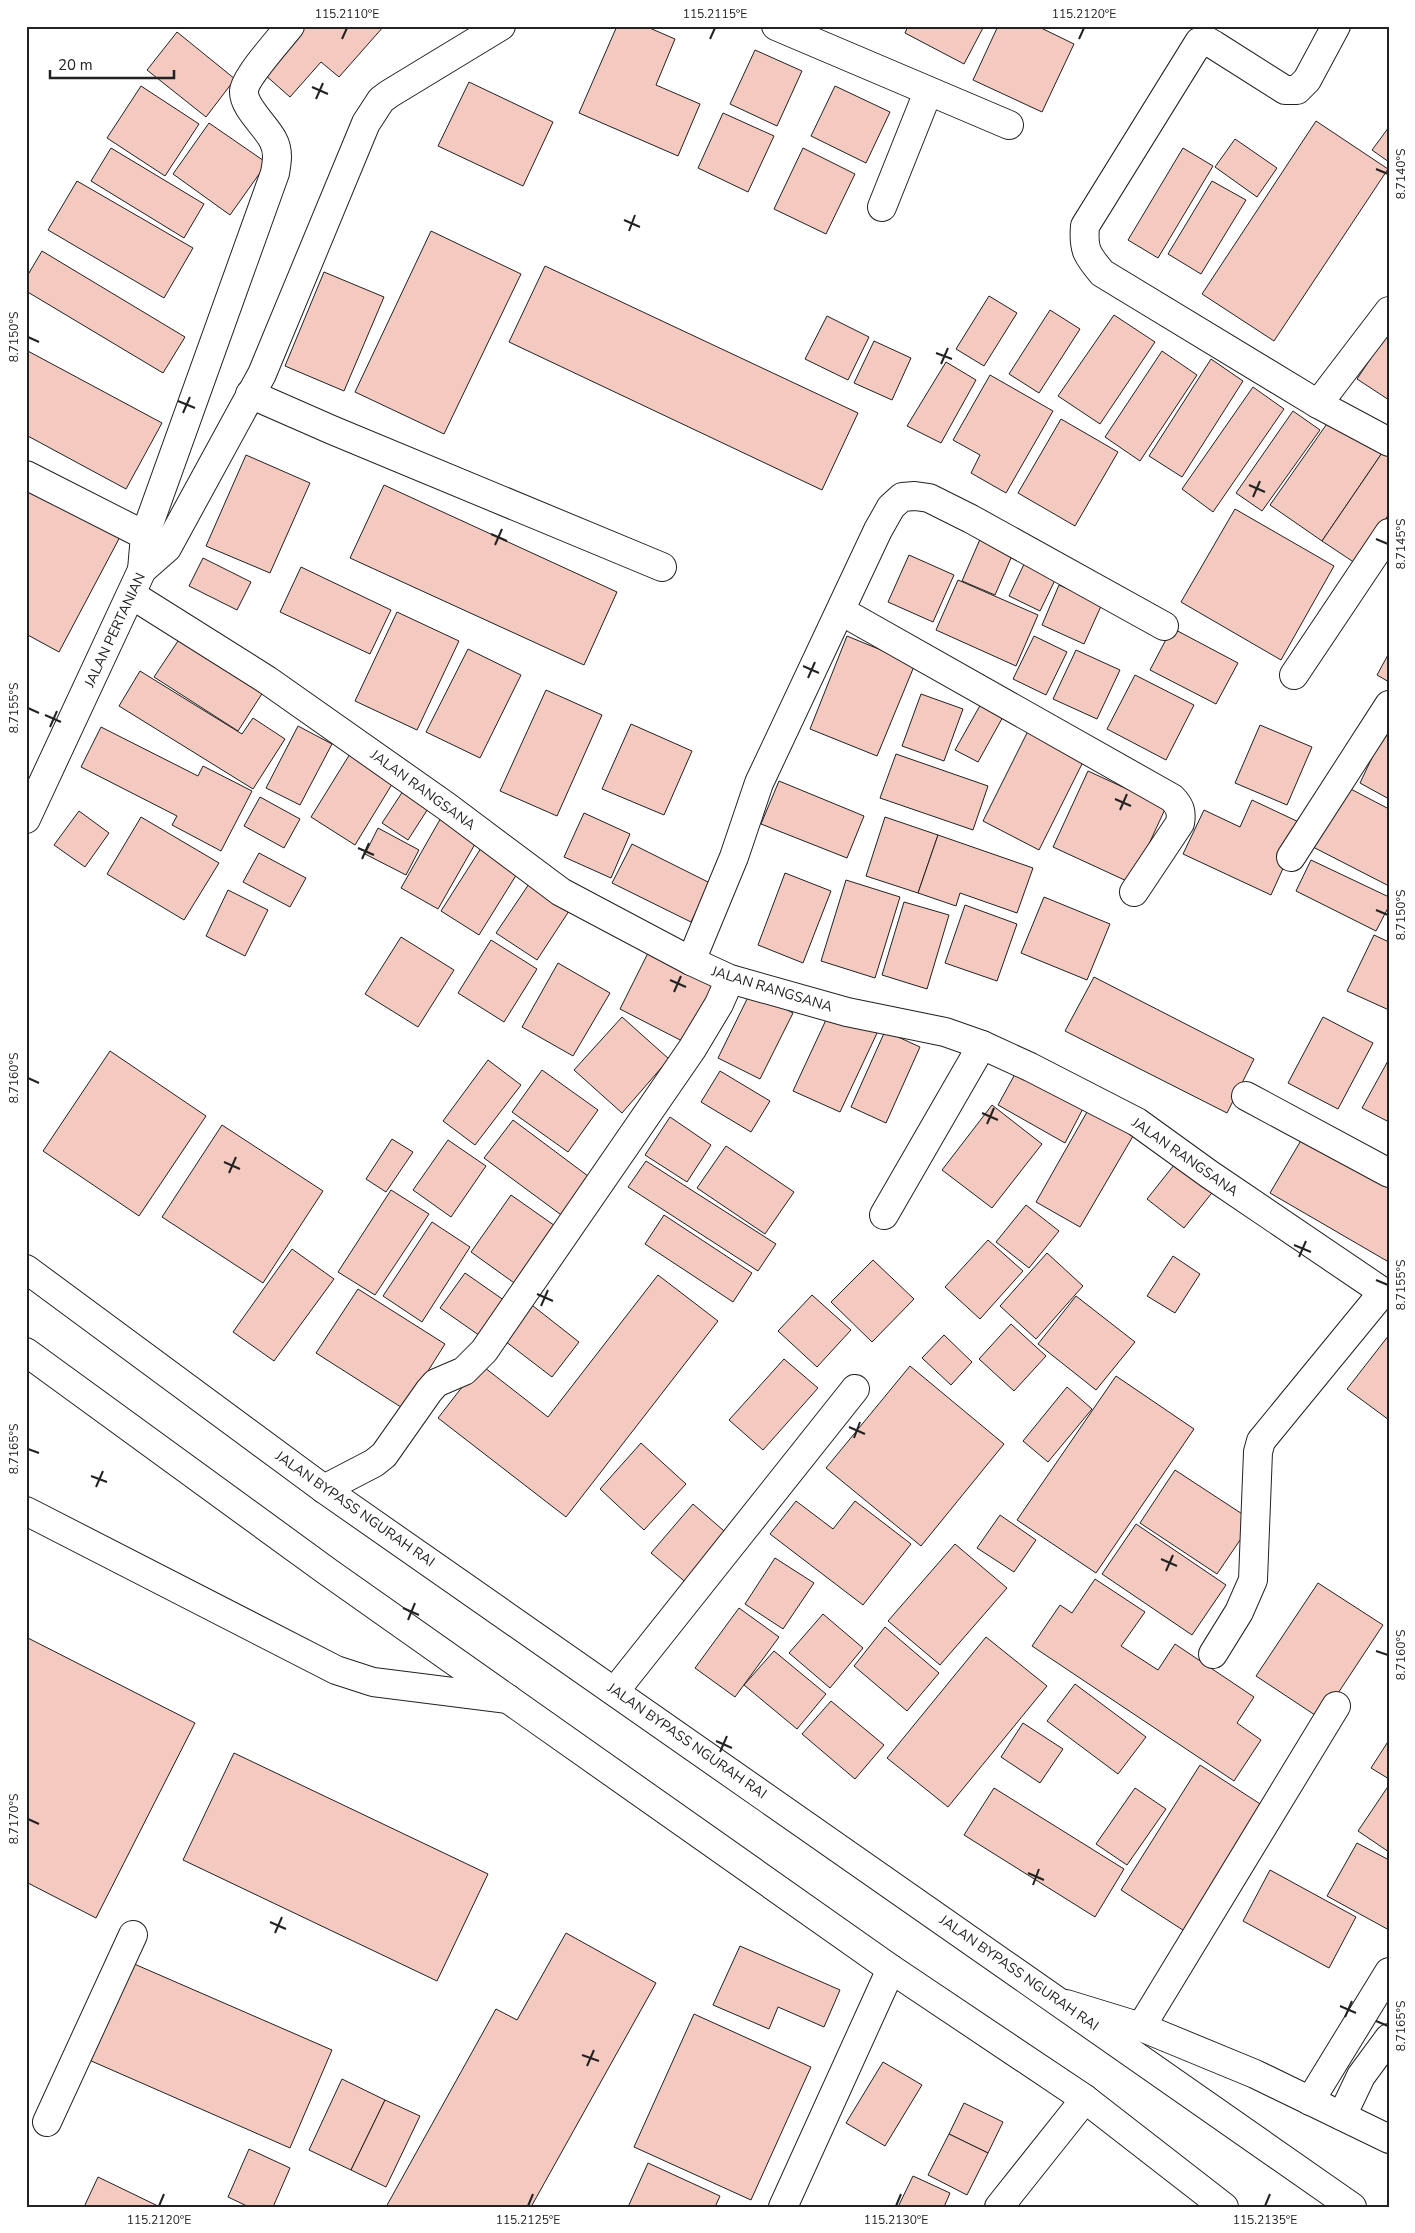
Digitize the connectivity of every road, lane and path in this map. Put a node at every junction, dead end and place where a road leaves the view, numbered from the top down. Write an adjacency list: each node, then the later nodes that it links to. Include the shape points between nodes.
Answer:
1 (290, 26): 14 (main road, via 248,78 244,91 246,102 274,140 278,155 275,173)
2 (501, 26): 9 (main road, JALAN PERTANIAN, via 389,94 373,111 262,374)
3 (776, 26): 5 (main road)
4 (1336, 26): 10 (main road, via 1307,80 1298,90 1285,90 1206,40 1199,42 1085,226 1084,243 1087,255 1102,273)
5 (928, 92): 6 (main road); 7 (main road)
6 (1009, 125)
7 (882, 207)
8 (1389, 310): 10 (main road)
9 (250, 394): 14 (main road, JALAN PERTANIAN, via 220,452); 15 (main road)
10 (1318, 404): 11 (main road)
11 (1389, 442)
12 (26, 475): 14 (main road)
13 (1389, 533): 19 (main road)
14 (156, 541): 16 (main road, JALAN PERTANIAN)
15 (662, 566)
16 (132, 595): 21 (main road, JALAN PERTANIAN); 24 (main road, JALAN RANGSANA, via 275,685 561,892)
17 (841, 612): 18 (main road, via 891,508 902,497 915,496 929,498 971,518); 23 (main road, via 1172,798 1180,810 1180,823); 24 (main road, via 759,783 734,857)
18 (1164, 626)
19 (1294, 676)
20 (1389, 705): 22 (main road)
21 (26, 819)
22 (1291, 857)
23 (1134, 892)
24 (690, 961): 25 (main road, JALAN RANGSANA)
25 (730, 979): 26 (main road, JALAN RANGSANA, via 847,1012 945,1032); 34 (main road, via 692,1049 484,1351 464,1371 436,1383 428,1391 390,1448 374,1463)
26 (982, 1045): 29 (main road); 31 (main road, JALAN RANGSANA, via 1137,1122 1209,1174)
27 (1246, 1096): 28 (main road)
28 (1389, 1172)
29 (884, 1215)
30 (26, 1270): 34 (main road, JALAN BYPASS NGURAH RAI)
31 (1386, 1291): 36 (main road, via 1261,1441 1253,1580 1239,1612)
32 (26, 1352): 38 (main road)
33 (855, 1389): 37 (main road)
34 (324, 1489): 37 (main road, JALAN BYPASS NGURAH RAI)
35 (26, 1511): 38 (main road, via 336,1670 373,1682)
36 (1213, 1654)
37 (615, 1691): 43 (main road, JALAN BYPASS NGURAH RAI)
38 (508, 1699): 41 (main road)
39 (1336, 1706): 44 (main road)
40 (133, 1935): 49 (main road)
41 (891, 1969): 46 (main road); 51 (main road)
42 (1389, 1972): 47 (main road)
43 (1062, 2003): 44 (main road); 54 (main road, JALAN BYPASS NGURAH RAI)
44 (1141, 2027): 47 (main road)
45 (1389, 2038): 48 (main road, via 1362,2076)
46 (1085, 2099): 52 (main road); 53 (main road)
47 (1310, 2101): 48 (main road)
48 (1342, 2116): 50 (main road)
49 (47, 2122)
50 (1389, 2139)
51 (783, 2207)
52 (999, 2207)
53 (1224, 2207)
54 (1352, 2207)

